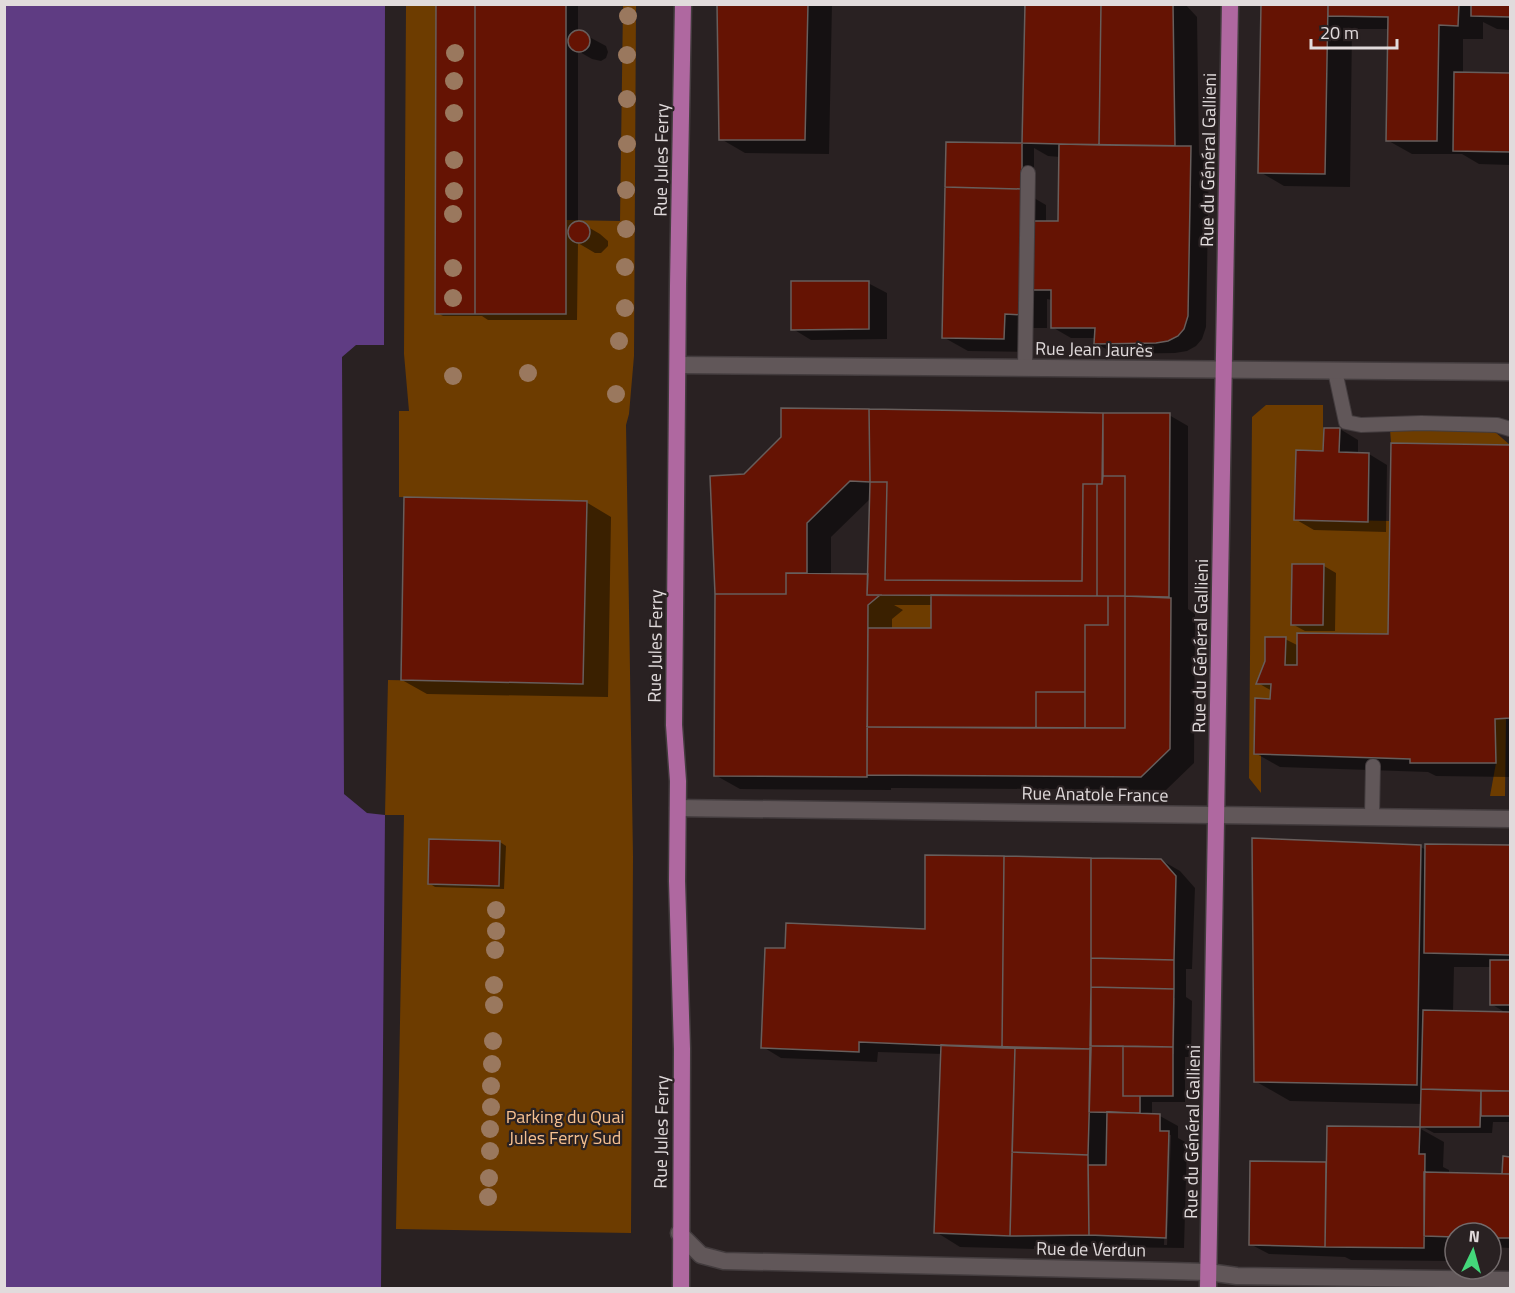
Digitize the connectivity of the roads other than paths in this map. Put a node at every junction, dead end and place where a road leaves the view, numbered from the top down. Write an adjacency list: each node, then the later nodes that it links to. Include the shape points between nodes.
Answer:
1 (683, 4): 4 (main road, Rue Jules Ferry)
2 (1230, 4): 6 (main road, Rue du Général Gallieni)
3 (1028, 173): 5 (lane)
4 (678, 365): 5 (street, Rue Jean Jaurès); 11 (main road, Rue Jules Ferry, via 674,725)
5 (1025, 368): 6 (street, Rue Jean Jaurès)
6 (1224, 370): 7 (street, Rue Jean Jaurès); 12 (main road, Rue du Général Gallieni)
7 (1335, 371): 8 (street, Rue Jean Jaurès); 9 (lane, via 1346,422 1497,425)
8 (1510, 372)
9 (1510, 429)
10 (1373, 766): 13 (lane)
11 (678, 808): 12 (street, Rue Anatole France); 15 (main road, Rue Jules Ferry)
12 (1216, 815): 13 (street, Rue Anatole France); 16 (main road, Rue du Général Gallieni)
13 (1372, 816): 14 (street, Rue Anatole France)
14 (1510, 819)
15 (680, 1233): 16 (street, Rue de Verdun, via 701,1255 724,1261); 18 (main road, Rue Jules Ferry)
16 (1208, 1280): 17 (street, Rue de Verdun, via 1238,1276)
17 (1510, 1280)
18 (681, 1288)

